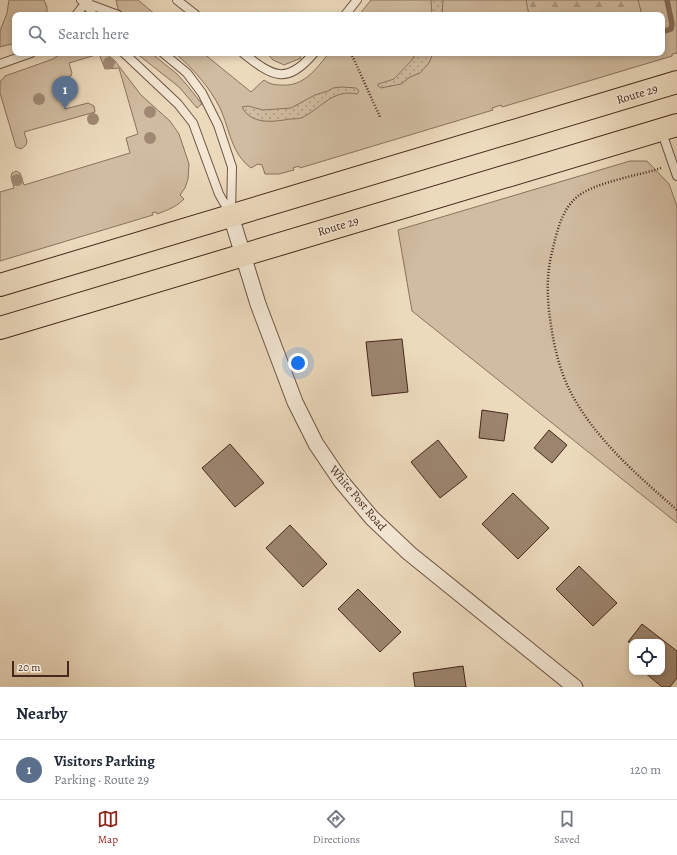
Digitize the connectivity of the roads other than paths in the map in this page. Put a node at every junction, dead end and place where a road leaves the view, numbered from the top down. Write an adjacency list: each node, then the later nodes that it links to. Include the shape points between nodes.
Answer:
1 (177, 0): 7 (lane)
2 (357, 0): 8 (lane)
3 (85, 1): 4 (lane); 5 (lane); 6 (lane)
4 (78, 12)
5 (91, 12)
6 (111, 12)
7 (192, 12)
8 (347, 12)
9 (23, 56): 14 (lane)
10 (127, 56): 18 (lane, via 178,104 193,123 218,194)
11 (166, 56): 18 (lane, via 187,74 202,93 218,125 232,167)
12 (247, 56): 13 (lane, via 272,74 281,74 297,70)
13 (312, 56)
14 (0, 64)
15 (677, 82): 18 (main road, Route 29)
16 (669, 127): 17 (lane, via 672,162); 19 (main road, Route 29)
17 (677, 176)
18 (232, 216): 19 (street, White Post Road); 20 (main road, Route 29)
19 (243, 255): 21 (main road, Route 29); 22 (street, White Post Road, via 258,304 295,402 316,444 341,481 372,518 408,553)
20 (0, 285)
21 (0, 328)
22 (572, 686)

